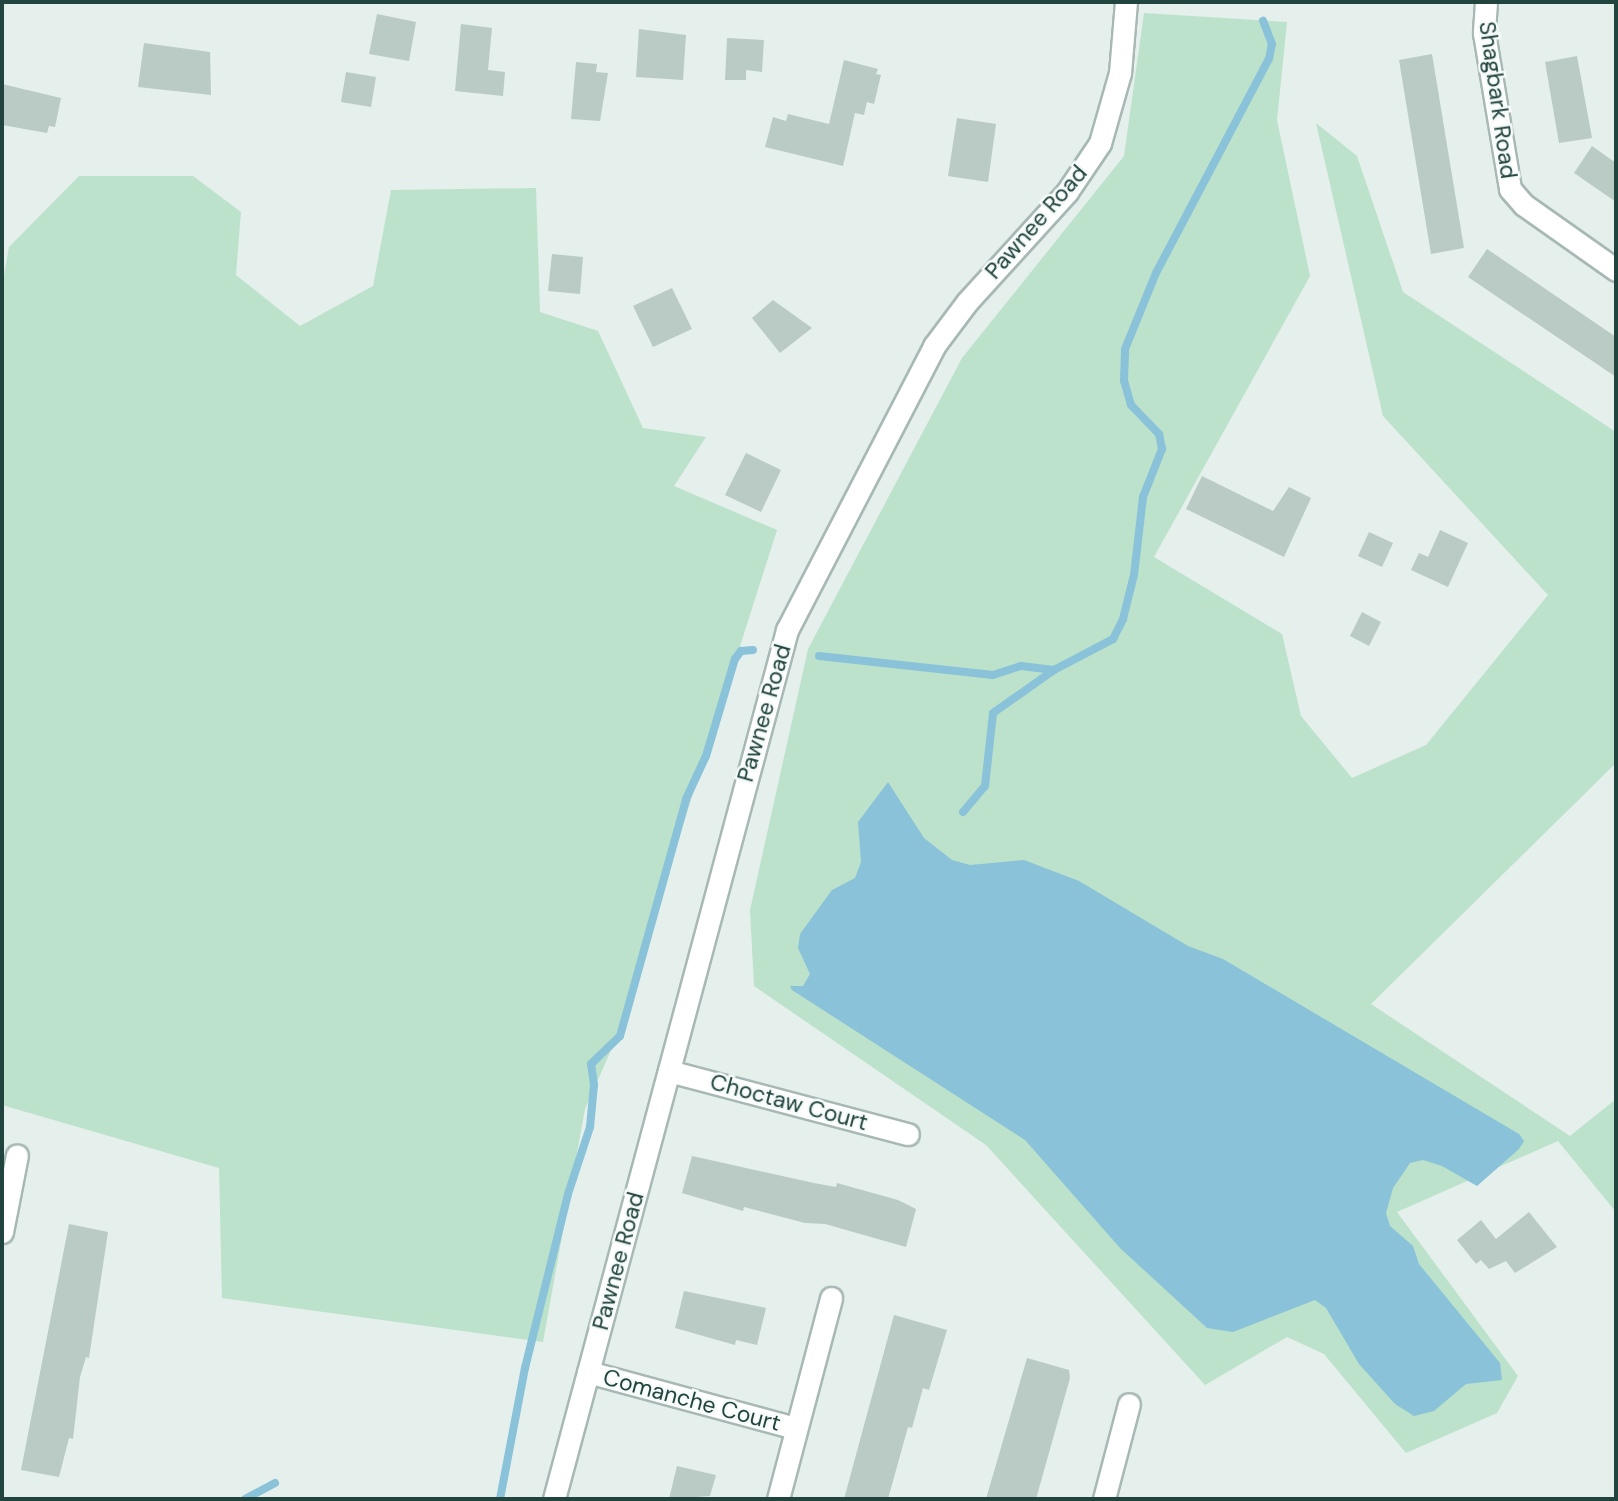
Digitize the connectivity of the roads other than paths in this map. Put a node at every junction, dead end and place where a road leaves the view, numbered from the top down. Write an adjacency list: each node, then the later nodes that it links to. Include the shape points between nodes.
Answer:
1 (1126, 2): 4 (street, Pawnee Road, via 1114,103 1095,151 1067,192 967,302 934,346 788,629)
2 (1486, 2): 3 (street, Shagbark Road, via 1484,33 1510,189 1524,205)
3 (1616, 270)
4 (669, 1071): 5 (street, Choctaw Court); 9 (street, Pawnee Road)
5 (908, 1134)
6 (17, 1155): 7 (street)
7 (2, 1232)
8 (831, 1298): 11 (street)
9 (588, 1372): 11 (street, Comanche Court); 12 (street, Pawnee Road)
10 (1129, 1404): 14 (street)
11 (796, 1428): 13 (street)
12 (554, 1499)
13 (778, 1499)
14 (1104, 1499)

